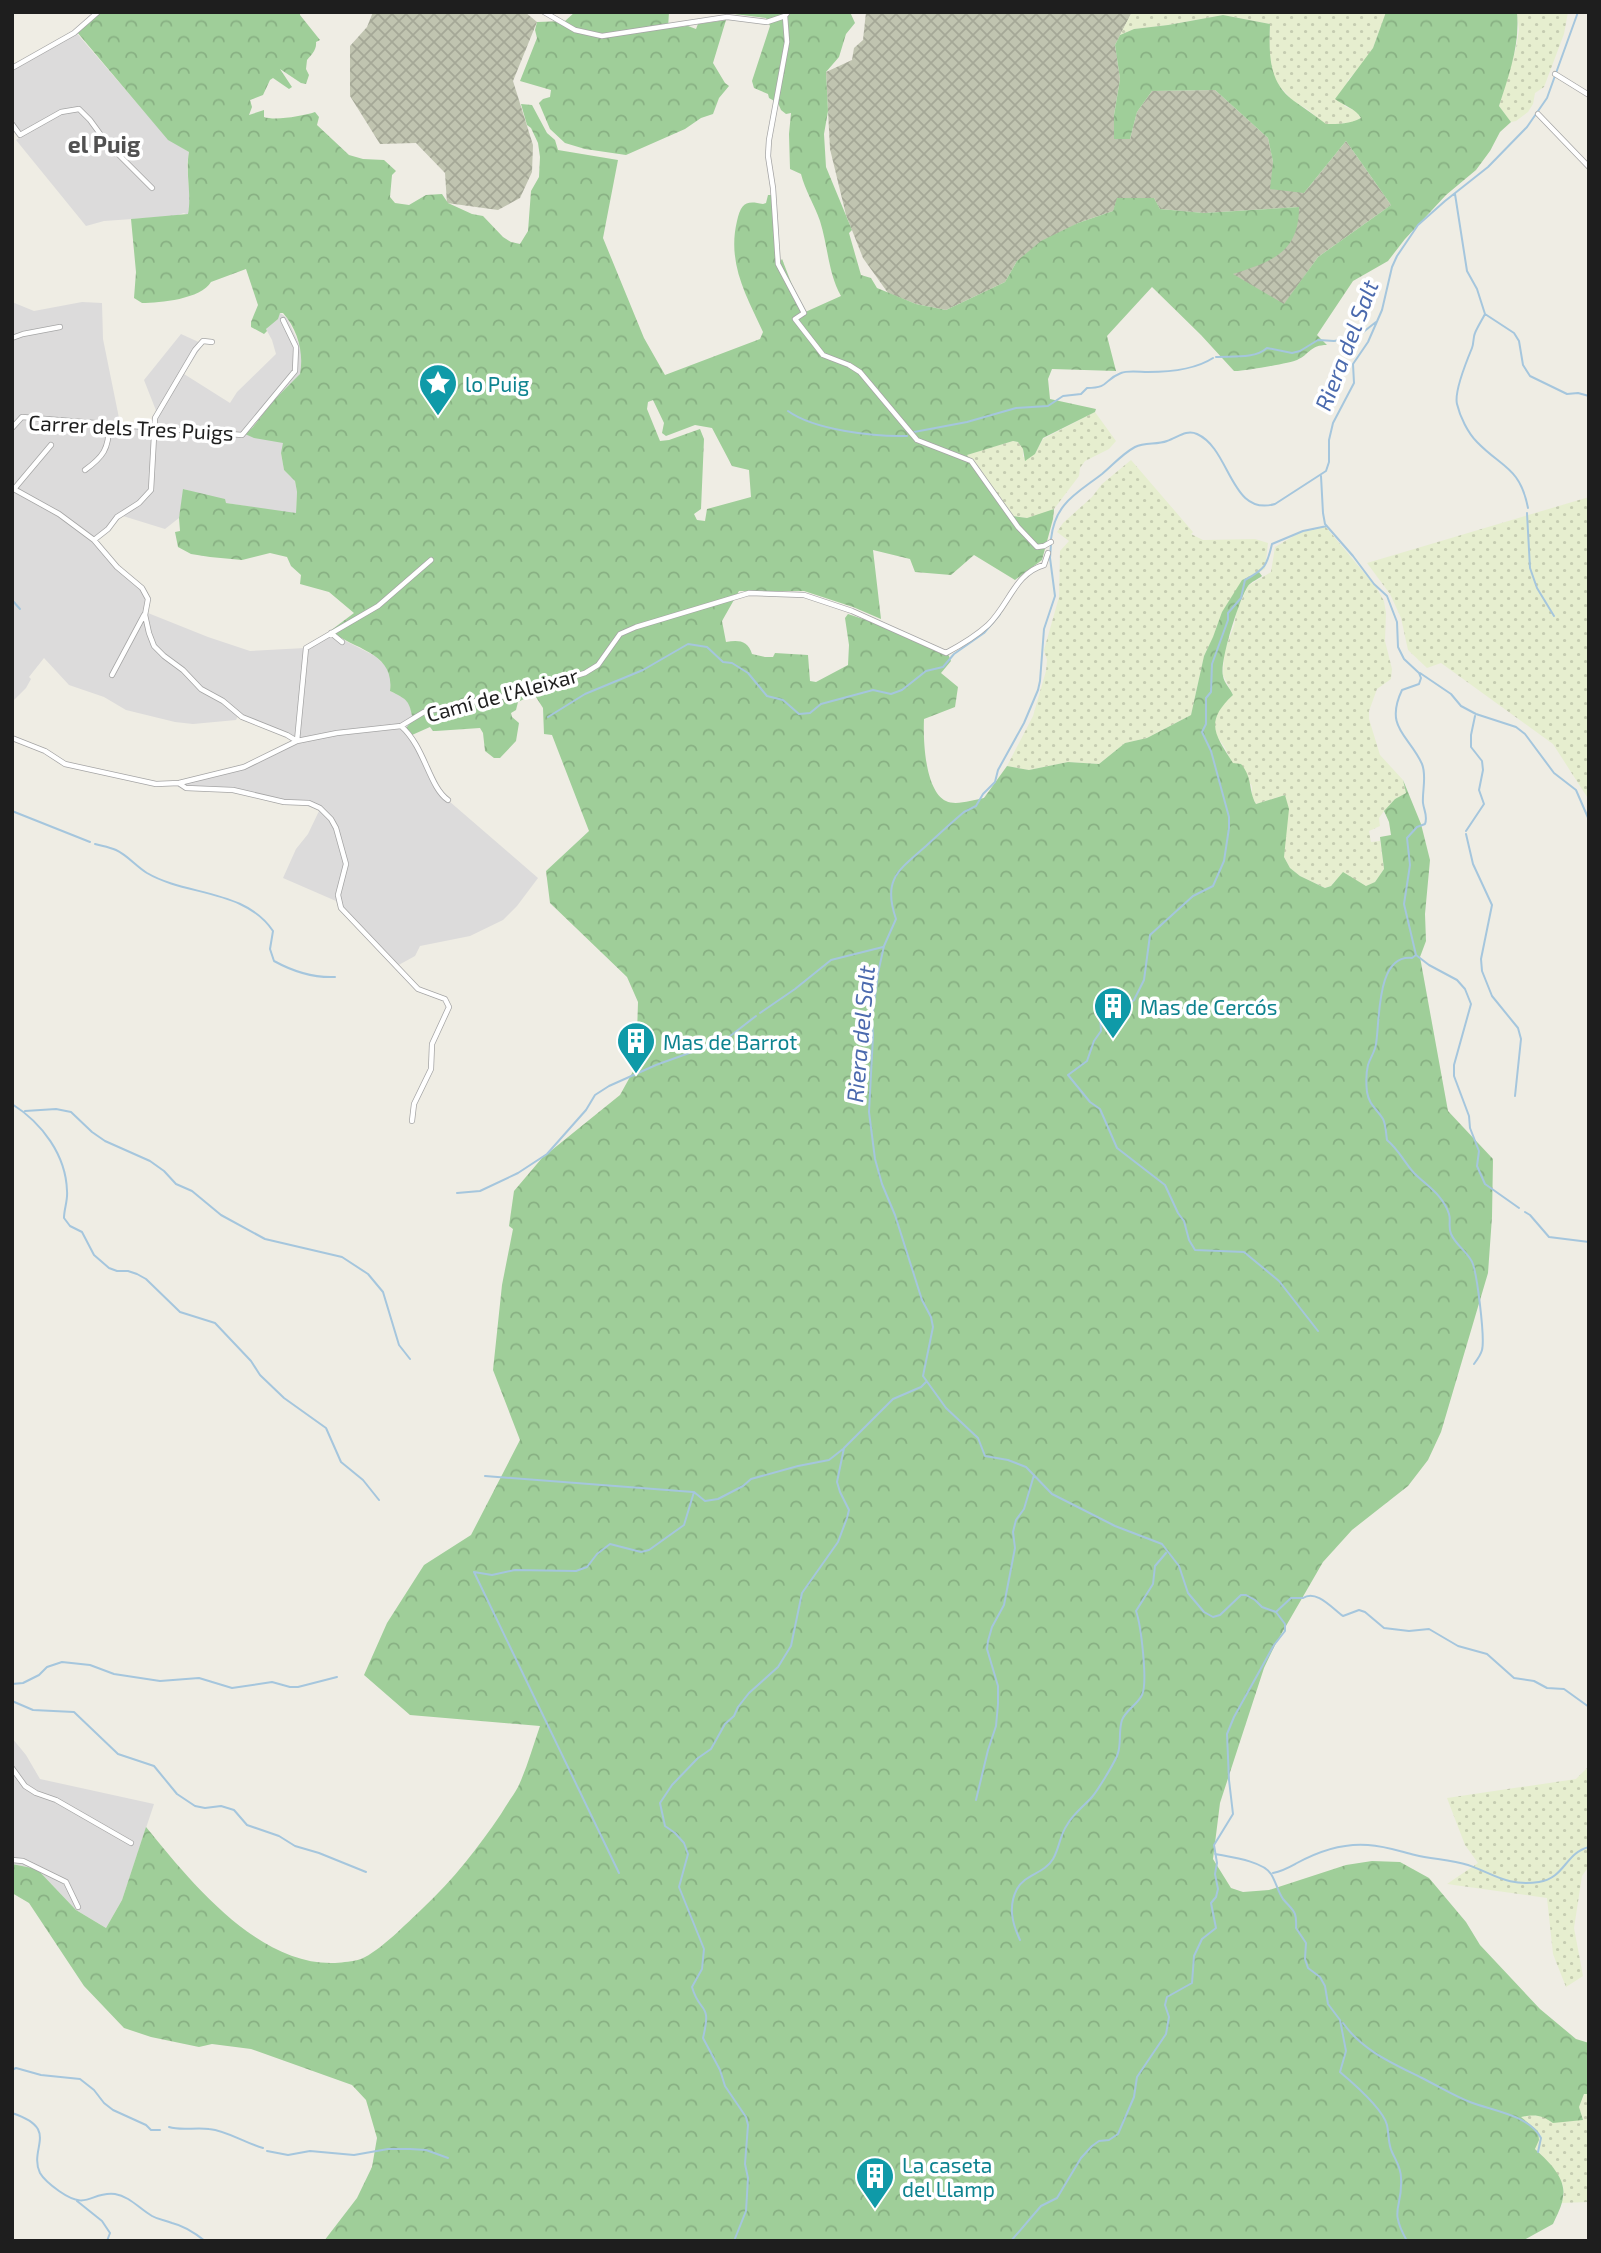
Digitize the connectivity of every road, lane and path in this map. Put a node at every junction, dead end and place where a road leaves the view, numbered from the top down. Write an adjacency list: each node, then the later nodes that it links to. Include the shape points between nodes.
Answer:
1 (98, 12): 4 (street, via 74,33)
2 (544, 12): 3 (street, via 575,30 602,36 727,17 767,22)
3 (786, 14): 22 (street, via 787,42 768,156 778,264 804,313 795,319 824,355 860,372 917,440 971,461 1037,547)
4 (12, 68)
5 (1555, 74): 6 (street)
6 (1589, 95)
7 (1538, 114): 9 (street)
8 (12, 124): 10 (street, via 20,135 61,112 79,109)
9 (1589, 167)
10 (152, 188)
11 (283, 320): 17 (street, Carrer dels Tres Puigs, via 296,346 295,371 242,435)
12 (60, 327): 13 (street)
13 (12, 338)
14 (212, 342): 17 (street, via 203,341 195,350 163,401)
15 (109, 425): 16 (street, Carrer dels Tres Puigs, via 22,417); 17 (street, Carrer dels Tres Puigs); 19 (street, via 100,459)
16 (12, 428)
17 (153, 429): 21 (street, via 151,490)
18 (51, 445): 20 (street)
19 (85, 470)
20 (13, 488): 21 (street)
21 (94, 540): 25 (street, via 142,588 148,599)
22 (1051, 541)
23 (1048, 553): 29 (street, Camí de l'Aleixar, via 1044,565 1033,568 1015,586 990,623 946,653 804,595 749,593 620,634 597,665 585,673 514,695 424,712)
24 (431, 560): 26 (street, via 379,606)
25 (145, 615): 28 (street); 31 (street, via 154,646 201,689 242,717)
26 (331, 633): 27 (street); 31 (street, via 306,648)
27 (342, 642)
28 (112, 675)
29 (401, 726): 31 (street, Camí de l'Aleixar); 33 (street, via 423,754)
30 (12, 738): 32 (street, via 65,764 156,784)
31 (297, 741): 32 (street, Camí de l'Aleixar, via 244,767)
32 (179, 783): 34 (street, via 186,788 233,790 309,803 331,819 346,864 338,895 344,913 418,989 445,999 449,1007 432,1044 431,1069 414,1104)
33 (446, 801)
34 (412, 1121)
35 (12, 1768): 36 (street, via 36,1794 56,1800)
36 (131, 1843)
37 (12, 1860): 38 (street, via 66,1882)
38 (78, 1907)

